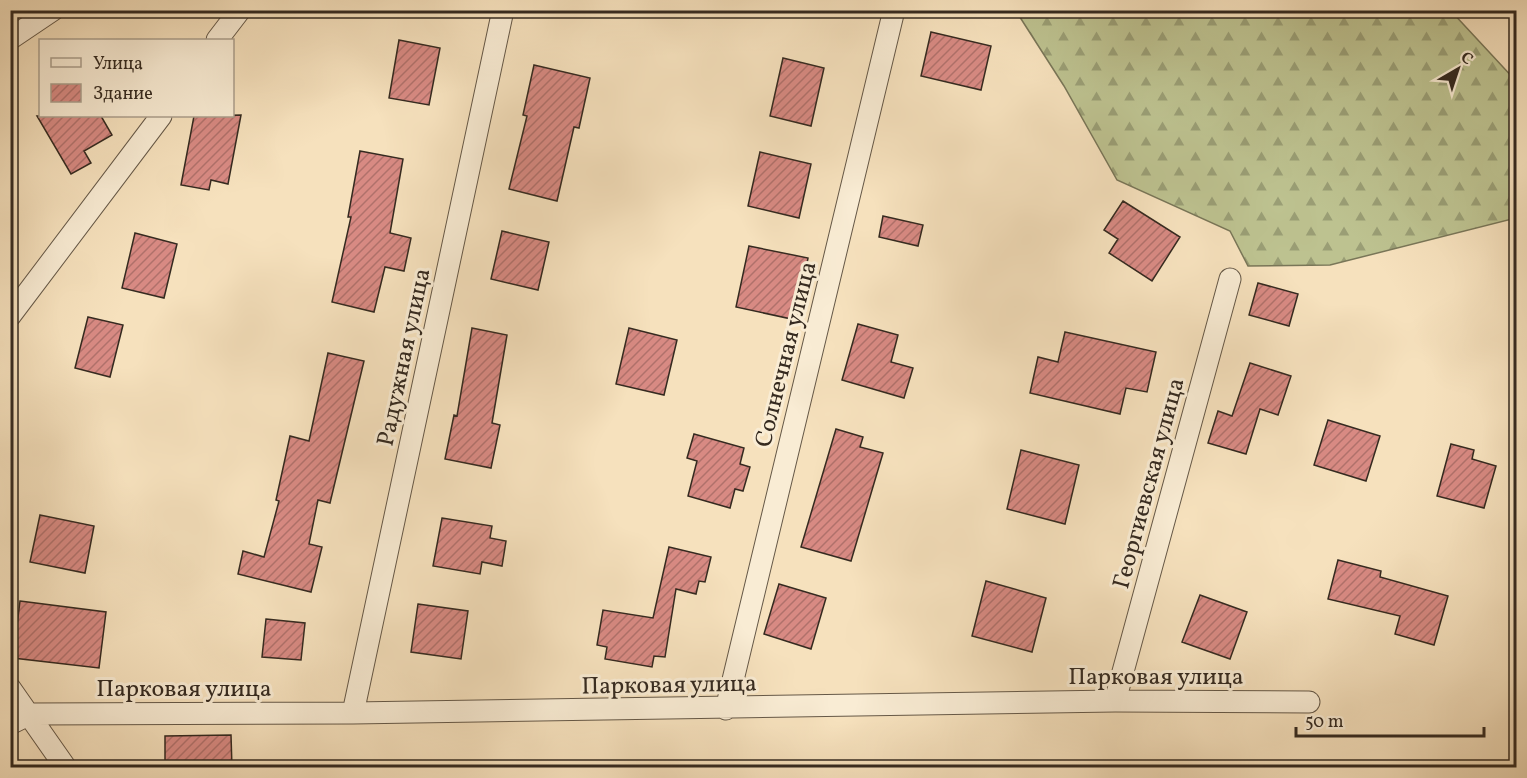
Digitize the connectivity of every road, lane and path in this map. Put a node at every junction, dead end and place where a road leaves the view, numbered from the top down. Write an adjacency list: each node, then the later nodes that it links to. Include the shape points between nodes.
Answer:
1 (53, 10): 5 (street)
2 (240, 10): 6 (street)
3 (503, 10): 14 (street, Радужная улица)
4 (894, 10): 13 (street, Солнечная улица)
5 (10, 39)
6 (219, 39)
7 (160, 117): 9 (street)
8 (1230, 279): 11 (street, Георгиевская улица)
9 (10, 316)
10 (10, 688): 15 (street)
11 (1115, 701): 12 (street, Парковая улица); 13 (street, Парковая улица)
12 (1309, 702)
13 (726, 709): 14 (street, Парковая улица)
14 (353, 713): 15 (street, Парковая улица)
15 (30, 714): 16 (street); 17 (street)
16 (10, 724)
17 (66, 768)

